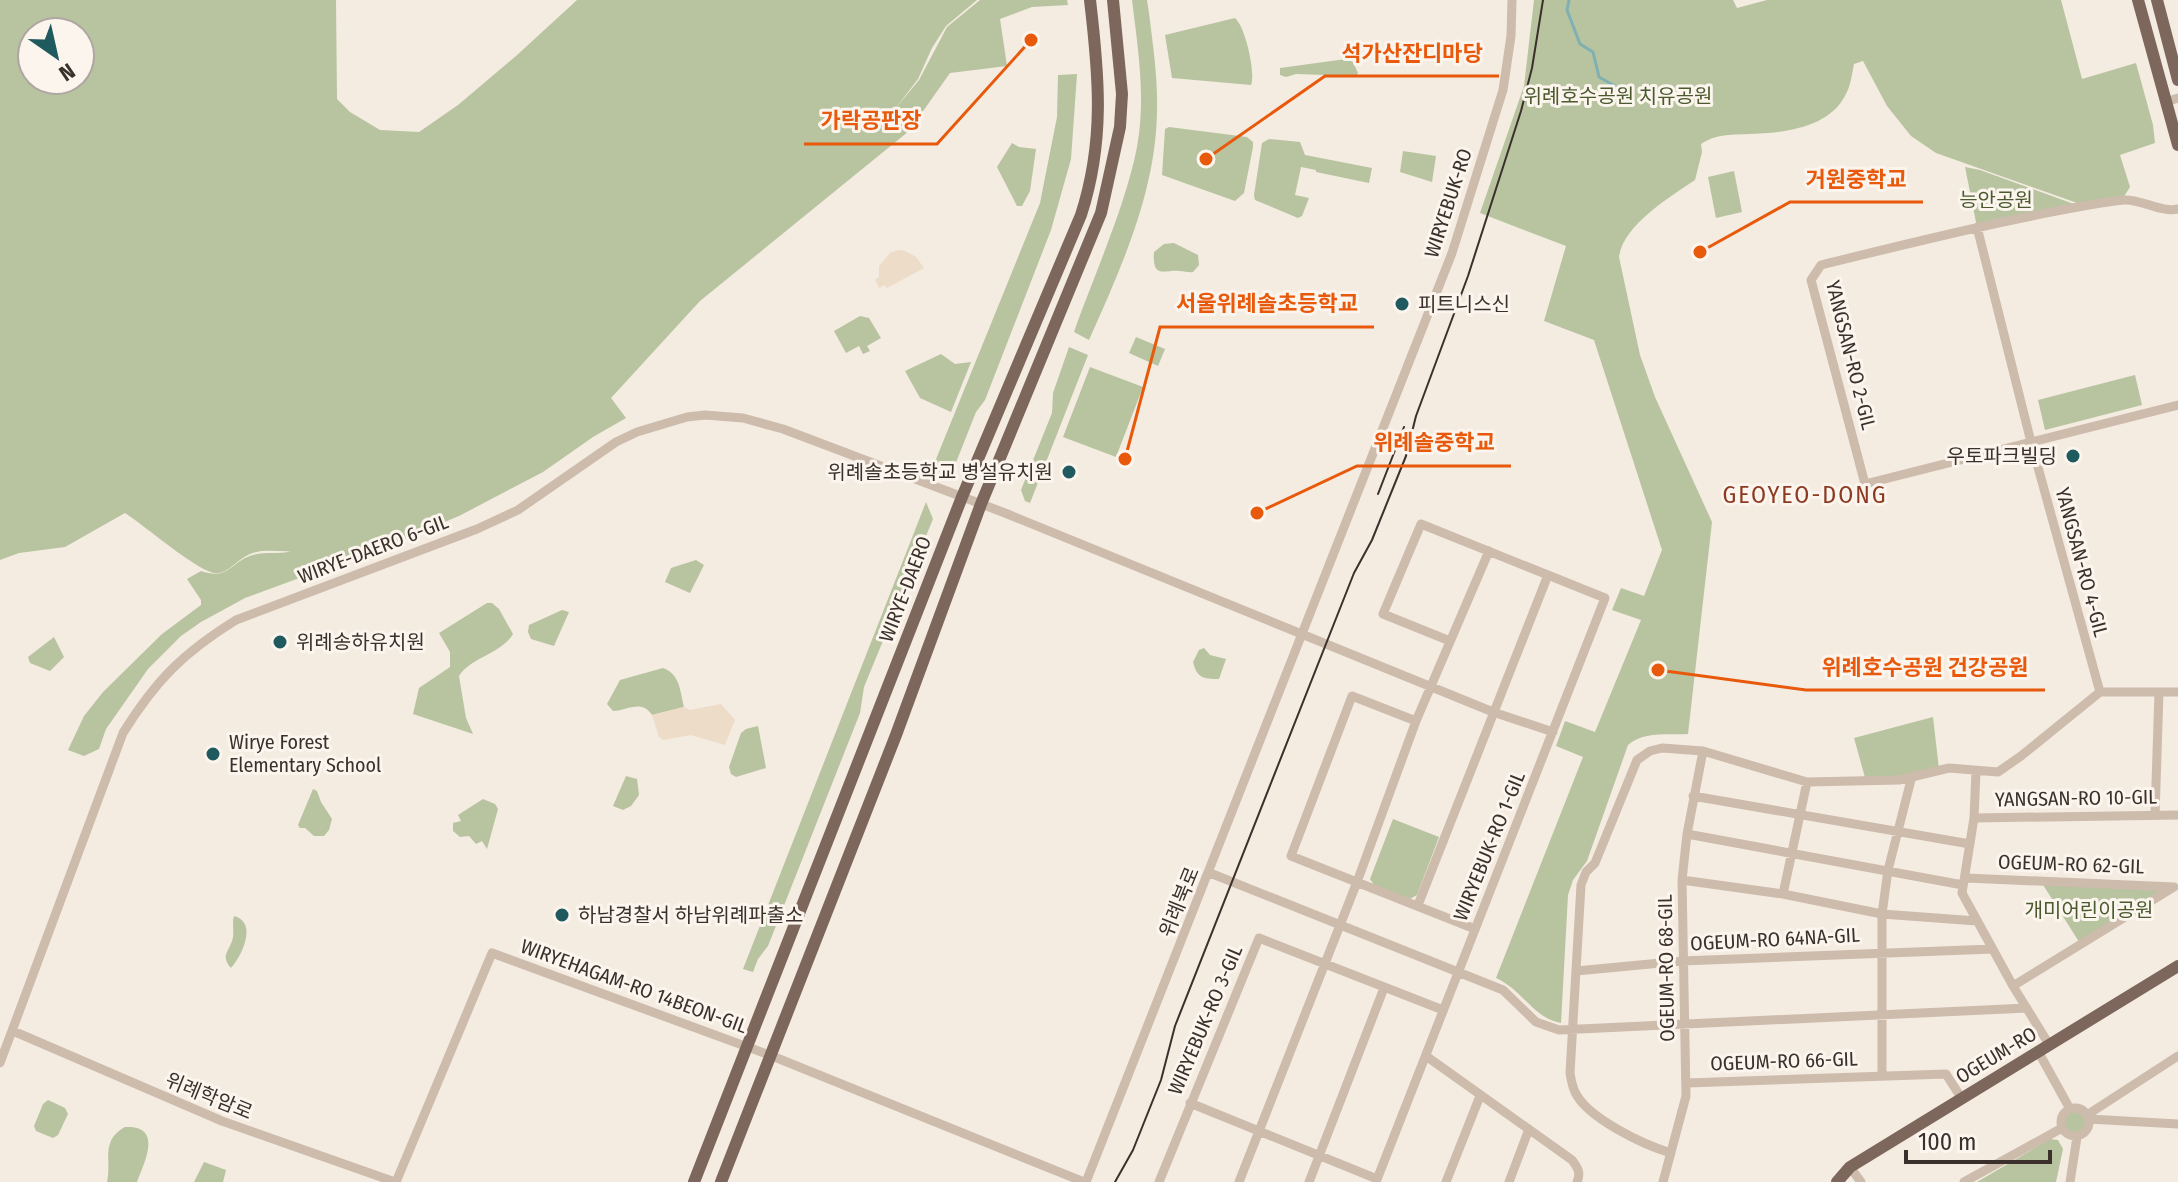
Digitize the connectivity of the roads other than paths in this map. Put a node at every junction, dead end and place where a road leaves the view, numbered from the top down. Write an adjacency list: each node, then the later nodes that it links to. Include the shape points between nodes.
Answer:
1 (1090, 0): 13 (main road, WIRYE-DAERO, via 1099,105 1093,179)
2 (1113, 0): 14 (main road, WIRYE-DAERO, via 1122,105 1101,213)
3 (1512, 0): 17 (street, WIRYEBUK-RO, via 1503,90 1452,253)
4 (2138, 0): 7 (main road)
5 (2157, 0): 6 (main road)
6 (2178, 80)
7 (2172, 100): 8 (main road)
8 (2178, 145)
9 (2178, 209): 10 (street, YANGSAN-RO 2-GIL, via 2124,200)
10 (1977, 227): 12 (street, YANGSAN-RO 4-GIL); 12 (street, YANGSAN-RO 2-GIL, via 1821,265 1811,280 1865,484)
11 (2178, 405): 12 (street)
12 (2031, 442): 20 (street, YANGSAN-RO 4-GIL)
13 (962, 497): 14 (street, WIRYE-DAERO 6-GIL); 65 (street, WIRYE-DAERO 6-GIL, via 762,422 687,417 616,442 518,510 477,529 236,620 179,662 147,694 123,733); 66 (main road, WIRYE-DAERO)
14 (981, 504): 17 (street, WIRYE-DAERO 6-GIL); 68 (main road, WIRYE-DAERO)
15 (1489, 551): 16 (street, WIRYEBUK-RO 1-GIL); 18 (street); 18 (street, WIRYEBUK-RO 1-GIL, via 1421,524 1383,614)
16 (1548, 575): 23 (street); 25 (street, WIRYEBUK-RO 1-GIL, via 1605,598)
17 (1303, 634): 19 (street); 40 (street, 위례북로)
18 (1450, 641): 19 (street)
19 (1432, 686): 23 (street); 24 (street)
20 (2100, 692): 21 (street); 27 (street, via 1998,772)
21 (2159, 692): 22 (street); 32 (street)
22 (2178, 692)
23 (1493, 712): 25 (street); 46 (street)
24 (1416, 721): 43 (street); 43 (street, via 1352,696 1291,856)
25 (1553, 732): 50 (street, WIRYEBUK-RO 1-GIL)
26 (1703, 751): 29 (street); 30 (street, OGEUM-RO 68-GIL); 56 (street, via 1662,748 1637,760 1581,885)
27 (1976, 771): 28 (street, via 1949,768); 34 (street)
28 (1912, 776): 29 (street); 35 (street, OGEUM-RO 64NA-GIL)
29 (1807, 782): 31 (street)
30 (1693, 796): 31 (street); 36 (street, OGEUM-RO 68-GIL)
31 (1799, 815): 35 (street); 38 (street)
32 (2155, 815): 33 (street, YANGSAN-RO 10-GIL); 34 (street, YANGSAN-RO 10-GIL)
33 (2178, 815)
34 (1974, 818): 37 (street)
35 (1898, 832): 37 (street); 39 (street, OGEUM-RO 64NA-GIL)
36 (1687, 834): 38 (street, OGEUM-RO 62-GIL); 41 (street, OGEUM-RO 68-GIL)
37 (1970, 844): 42 (street)
38 (1790, 852): 39 (street, OGEUM-RO 62-GIL); 45 (street)
39 (1888, 870): 42 (street, OGEUM-RO 62-GIL); 47 (street, OGEUM-RO 64NA-GIL)
40 (1210, 873): 49 (street); 91 (street, 위례북로)
41 (1682, 880): 45 (street); 53 (street, OGEUM-RO 68-GIL)
42 (1964, 881): 44 (street, OGEUM-RO 62-GIL); 48 (street, via 1962,893)
43 (1357, 882): 46 (street); 49 (street)
44 (2176, 890): 58 (street, OGEUM-RO 62-GIL)
45 (1783, 894): 47 (street)
46 (1418, 905): 50 (street)
47 (1882, 914): 48 (street); 52 (street, OGEUM-RO 64NA-GIL)
48 (1977, 921): 51 (street)
49 (1341, 924): 54 (street); 57 (street)
50 (1475, 929): 57 (street, WIRYEBUK-RO 1-GIL)
51 (1993, 949): 52 (street, OGEUM-RO 64NA-GIL); 58 (street)
52 (1881, 952): 53 (street, OGEUM-RO 64NA-GIL); 62 (street, OGEUM-RO 66-GIL)
53 (1682, 961): 56 (street, OGEUM-RO 64NA-GIL); 63 (street, OGEUM-RO 68-GIL)
54 (1324, 963): 59 (street); 76 (street, WIRYEBUK-RO 3-GIL, via 1259,938); 81 (street)
55 (2178, 966): 67 (main road, OGEUM-RO)
56 (1576, 971): 64 (street)
57 (1457, 973): 61 (street); 64 (street, via 1503,990 1536,1022)
58 (2013, 986): 60 (street)
59 (1384, 988): 61 (street); 85 (street)
60 (2027, 1008): 62 (street); 67 (street)
61 (1443, 1010): 69 (street)
62 (1881, 1014): 63 (street); 72 (street, OGEUM-RO 66-GIL)
63 (1685, 1023): 64 (street); 73 (street, OGEUM-RO 68-GIL)
64 (1572, 1030): 84 (street, via 1570,1073 1583,1103 1644,1145)
65 (13, 1031): 71 (street, WIRYE-DAERO 6-GIL); 88 (street, 위례학암로, via 262,1137)
66 (747, 1047): 68 (street, WIRYEHAGAM-RO 14BEON-GIL); 88 (street, WIRYEHAGAM-RO 14BEON-GIL, via 492,953); 89 (main road, WIRYE-DAERO)
67 (2045, 1049): 75 (main road, OGEUM-RO); 77 (street)
68 (772, 1056): 90 (main road, WIRYE-DAERO); 91 (street, WIRYEHAGAM-RO 14BEON-GIL)
69 (1426, 1056): 74 (street); 87 (street)
70 (2178, 1056): 78 (street)
71 (0, 1063)
72 (1882, 1076): 73 (street, OGEUM-RO 66-GIL); 75 (street, OGEUM-RO 66-GIL, via 1946,1074)
73 (1687, 1083): 84 (street, OGEUM-RO 68-GIL)
74 (1480, 1096): 82 (street); 95 (street)
75 (1962, 1099): 86 (main road, OGEUM-RO)
76 (1190, 1103): 81 (street); 92 (street, WIRYEBUK-RO 3-GIL)
77 (2070, 1109): 78 (street); 80 (street, via 2061,1119)
78 (2088, 1117): 79 (street); 83 (street, via 2088,1128)
79 (2178, 1124)
80 (2062, 1128): 83 (street); 101 (street)
81 (1259, 1129): 85 (street); 93 (street)
82 (1529, 1129): 96 (street); 97 (street, via 1572,1160 1578,1168)
83 (2077, 1137): 102 (street)
84 (1671, 1153): 98 (street, OGEUM-RO 68-GIL)
85 (1319, 1154): 87 (street); 94 (street)
86 (1850, 1167): 99 (main road, OGEUM-RO); 100 (street)
87 (1377, 1180)
88 (395, 1182)
89 (694, 1182)
90 (721, 1182)
91 (1085, 1182)
92 (1159, 1182)
93 (1239, 1182)
94 (1309, 1182)
95 (1446, 1182)
96 (1509, 1182)
97 (1577, 1182)
98 (1663, 1182)
99 (1837, 1182)
100 (1861, 1182)
101 (1964, 1182)
102 (2070, 1182)

